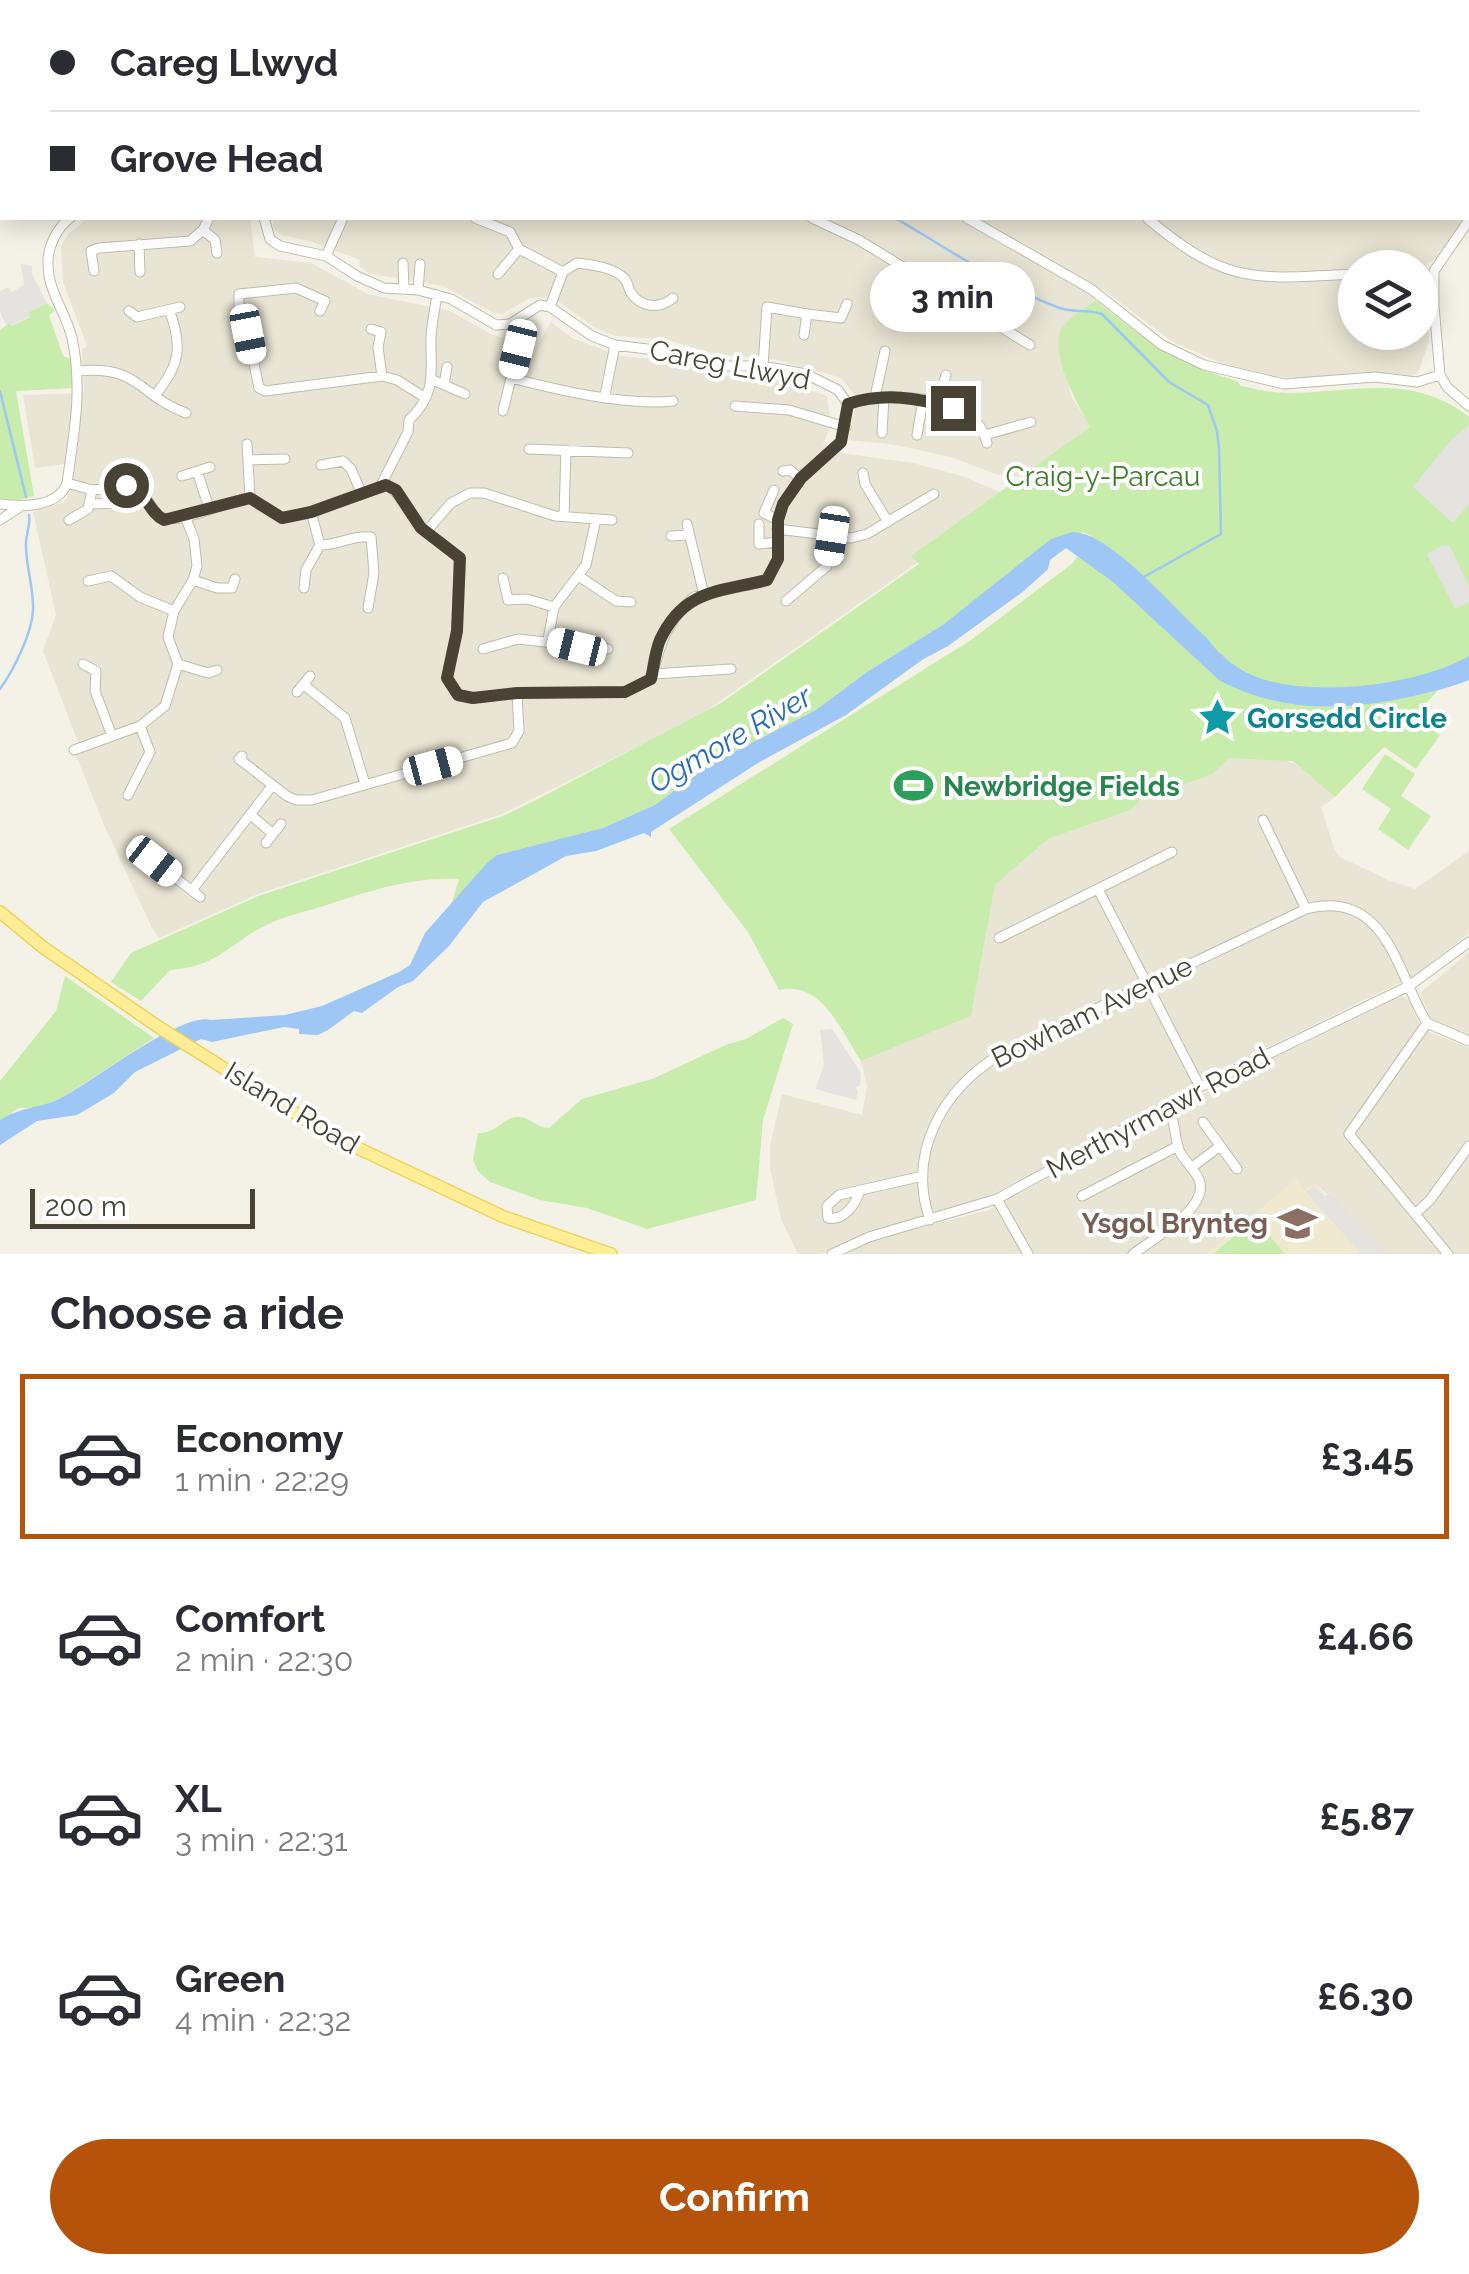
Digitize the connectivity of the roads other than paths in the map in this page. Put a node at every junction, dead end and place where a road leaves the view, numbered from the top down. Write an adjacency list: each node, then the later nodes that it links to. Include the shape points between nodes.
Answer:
1 (69, 220): 45 (street, via 48,265)
2 (209, 220): 10 (street)
3 (265, 220): 14 (street, via 275,244)
4 (341, 220): 14 (street)
5 (480, 220): 12 (street, via 510,232)
6 (816, 220): 39 (street)
7 (971, 220): 46 (street, via 1091,289 1162,345 1204,365 1284,384 1417,382)
8 (1149, 220): 22 (street, via 1230,272 1262,278)
9 (1469, 220): 17 (street)
10 (203, 230): 11 (street, via 190,241); 13 (street, via 215,240)
11 (139, 244): 18 (street, via 91,251); 19 (street)
12 (519, 249): 20 (street); 21 (street)
13 (217, 253)
14 (326, 256): 23 (street, via 369,282)
15 (403, 262): 23 (street)
16 (420, 264): 24 (street)
17 (1438, 265)
18 (94, 271)
19 (140, 272)
20 (562, 272): 29 (street, via 577,263 602,267 624,277 642,304); 32 (street)
21 (498, 274)
22 (1338, 275)
23 (404, 289): 24 (street)
24 (418, 290): 27 (street)
25 (239, 294): 26 (street); 28 (street, via 296,288); 47 (street, via 259,388)
26 (228, 295)
27 (437, 295): 32 (street, via 496,325); 50 (street)
28 (325, 301)
29 (671, 304)
30 (847, 304): 34 (street, via 841,318)
31 (755, 305): 33 (street)
32 (550, 307): 38 (street, Careg Llwyd)
33 (767, 307): 34 (street); 43 (street)
34 (807, 314): 37 (street)
35 (134, 328): 52 (street, via 133,314 174,308 179,355)
36 (380, 332): 47 (street)
37 (804, 335)
38 (616, 345): 43 (street, Careg Llwyd, via 726,366); 54 (street)
39 (1030, 345)
40 (518, 349): 49 (street)
41 (1436, 350): 46 (street)
42 (871, 354): 56 (street, via 883,354)
43 (763, 366): 60 (street, Careg Llwyd, via 806,374 838,390)
44 (447, 368): 51 (street)
45 (76, 371): 52 (street, via 118,372); 82 (street, via 78,414)
46 (1440, 375): 62 (street)
47 (382, 376): 55 (street)
48 (946, 376): 59 (street)
49 (511, 378): 54 (street); 63 (street)
50 (433, 380): 51 (street); 55 (street)
51 (444, 384): 53 (street)
52 (155, 394): 64 (street)
53 (465, 394)
54 (605, 396): 57 (street)
55 (424, 397): 83 (street)
56 (879, 397): 58 (street); 60 (street); 67 (street)
57 (673, 400)
58 (923, 400): 59 (street); 68 (street, via 924,423)
59 (938, 403): 65 (street, via 974,417 986,439)
60 (848, 404): 66 (street)
61 (735, 406): 66 (street, via 789,410)
62 (1469, 406)
63 (503, 411)
64 (186, 413)
65 (1031, 422)
66 (846, 427): 80 (street, via 841,442)
67 (882, 433)
68 (916, 435)
69 (247, 444): 74 (street)
70 (528, 448): 71 (street)
71 (566, 450): 72 (street); 96 (street)
72 (628, 452)
73 (285, 459): 74 (street)
74 (248, 460): 88 (street)
75 (321, 465): 86 (street, via 343,460)
76 (210, 466): 77 (street)
77 (197, 471): 79 (street); 93 (street)
78 (783, 471): 80 (street)
79 (182, 476)
80 (801, 478): 103 (street)
81 (862, 481): 101 (street)
82 (67, 483): 84 (street); 92 (street, via 57,497)
83 (381, 485): 86 (street); 104 (street, via 396,490)
84 (92, 490): 91 (street); 95 (street, via 132,486 159,517)
85 (774, 490): 103 (street, via 764,514)
86 (361, 492): 94 (street)
87 (934, 494): 101 (street)
88 (250, 498): 93 (street); 94 (street, via 282,518)
89 (126, 503): 91 (street)
90 (0, 504): 92 (street)
91 (90, 504): 99 (street)
92 (20, 507): 98 (street)
93 (209, 508): 95 (street)
94 (311, 512): 108 (street)
95 (186, 516): 112 (street, via 197,554)
96 (564, 516): 97 (street); 104 (street, via 470,492)
97 (596, 519): 100 (street); 109 (street)
98 (0, 520)
99 (66, 520)
100 (612, 520)
101 (888, 522): 106 (street, via 867,534)
102 (759, 524): 107 (street, via 759,544)
103 (777, 524): 106 (street); 107 (street)
104 (426, 532): 132 (street, via 456,553 461,566 448,684 466,698)
105 (671, 536): 115 (street, via 688,529)
106 (832, 536): 116 (street, via 827,566)
107 (777, 542): 115 (street, via 778,559 767,580)
108 (320, 544): 114 (street); 118 (street, via 371,537)
109 (580, 576): 117 (street); 120 (street, via 627,602)
110 (503, 578): 117 (street, via 503,601 527,598)
111 (236, 579): 112 (street, via 232,588)
112 (193, 580): 119 (street)
113 (84, 583): 119 (street, via 111,576 140,598)
114 (304, 588)
115 (704, 595): 130 (street, via 671,621)
116 (786, 601)
117 (554, 607): 121 (street)
118 (368, 608)
119 (174, 611): 125 (street, via 168,637)
120 (621, 616)
121 (548, 640): 122 (street); 123 (street)
122 (483, 648)
123 (608, 649)
124 (83, 664): 129 (street)
125 (178, 664): 128 (street); 133 (street, via 164,706)
126 (107, 666): 129 (street)
127 (731, 669): 130 (street)
128 (218, 670)
129 (96, 671): 134 (street, via 95,691)
130 (652, 674): 132 (street, via 625,692)
131 (304, 684): 137 (street, via 345,718)
132 (517, 693): 137 (street, via 519,730 512,744)
133 (140, 726): 134 (street); 139 (street, via 150,752)
134 (112, 736): 135 (street)
135 (74, 750)
136 (239, 760): 138 (street)
137 (365, 784): 138 (street, via 303,800)
138 (272, 786): 140 (street)
139 (135, 792)
140 (251, 815): 143 (street); 146 (street, via 196,894)
141 (1262, 820): 148 (street)
142 (281, 824): 143 (street)
143 (273, 834): 144 (street)
144 (266, 843)
145 (1172, 852): 147 (street)
146 (154, 861)
147 (1098, 889): 150 (street); 152 (street)
148 (1306, 909): 152 (street, Bowham Avenue); 153 (street, via 1340,907 1371,922 1388,940)
149 (0, 912): 170 (main road, Island Road, via 160,1028 330,1135 504,1217)
150 (1000, 938)
151 (1467, 948): 153 (street, Merthyrmawr Road)
152 (1147, 984): 156 (street); 164 (street, Bowham Avenue, via 974,1071 938,1117)
153 (1410, 986): 154 (street); 156 (street, Merthyrmawr Road)
154 (1427, 1023): 155 (street); 168 (street, via 1349,1134)
155 (1469, 1041)
156 (1200, 1087): 157 (street, Merthyrmawr Road)
157 (1168, 1104): 159 (street); 167 (street, Merthyrmawr Road)
158 (1204, 1122): 160 (street)
159 (1178, 1146): 162 (street); 166 (street)
160 (1220, 1146): 162 (street); 163 (street)
161 (1469, 1147): 168 (street)
162 (1191, 1168): 173 (street, via 1200,1186 1196,1204)
163 (1237, 1170)
164 (923, 1176): 165 (street); 169 (street, Bowham Avenue)
165 (860, 1191)
166 (1082, 1196)
167 (997, 1199): 169 (street, Merthyrmawr Road); 172 (street)
168 (1414, 1214): 174 (street)
169 (930, 1220): 171 (street, Merthyrmawr Road)
170 (611, 1254)
171 (832, 1254)
172 (1028, 1254)
173 (1133, 1254)
174 (1448, 1254)

